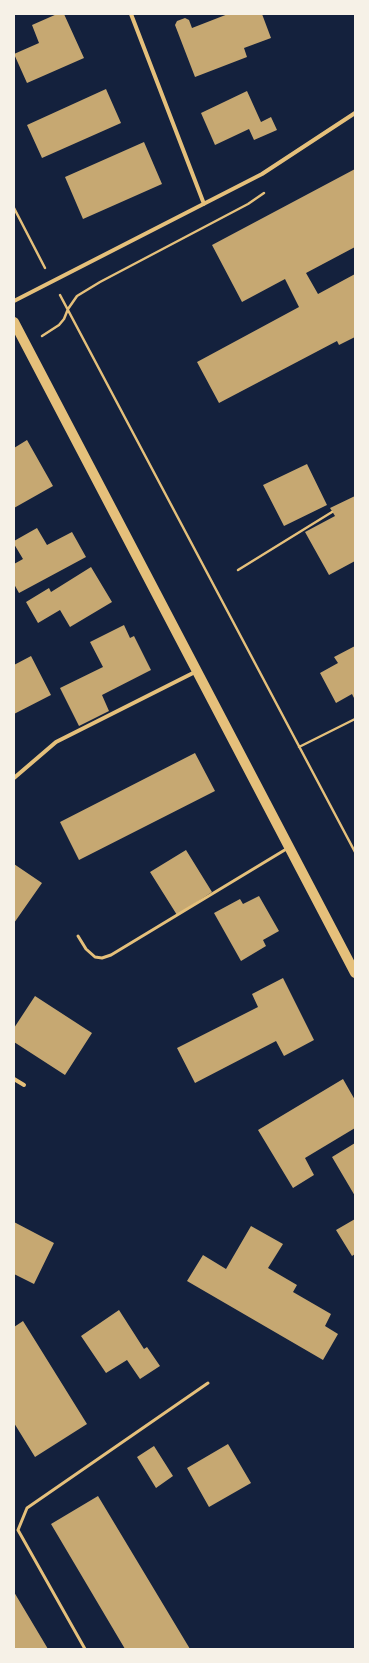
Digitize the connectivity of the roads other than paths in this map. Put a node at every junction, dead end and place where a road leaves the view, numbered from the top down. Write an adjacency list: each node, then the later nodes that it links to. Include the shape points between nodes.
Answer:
1 (130, 14): 3 (street)
2 (355, 113): 3 (street, via 262,174)
3 (204, 204): 4 (street)
4 (14, 301)
5 (14, 322): 6 (main road)
6 (197, 671): 7 (street, via 56,742); 8 (main road)
7 (14, 778)
8 (290, 848): 9 (lane, via 111,955 95,957); 10 (main road)
9 (78, 936)
10 (355, 973)
11 (14, 1079): 12 (street)
12 (24, 1085)
13 (208, 1383): 14 (lane, via 27,1508 18,1530)
14 (85, 1649)

